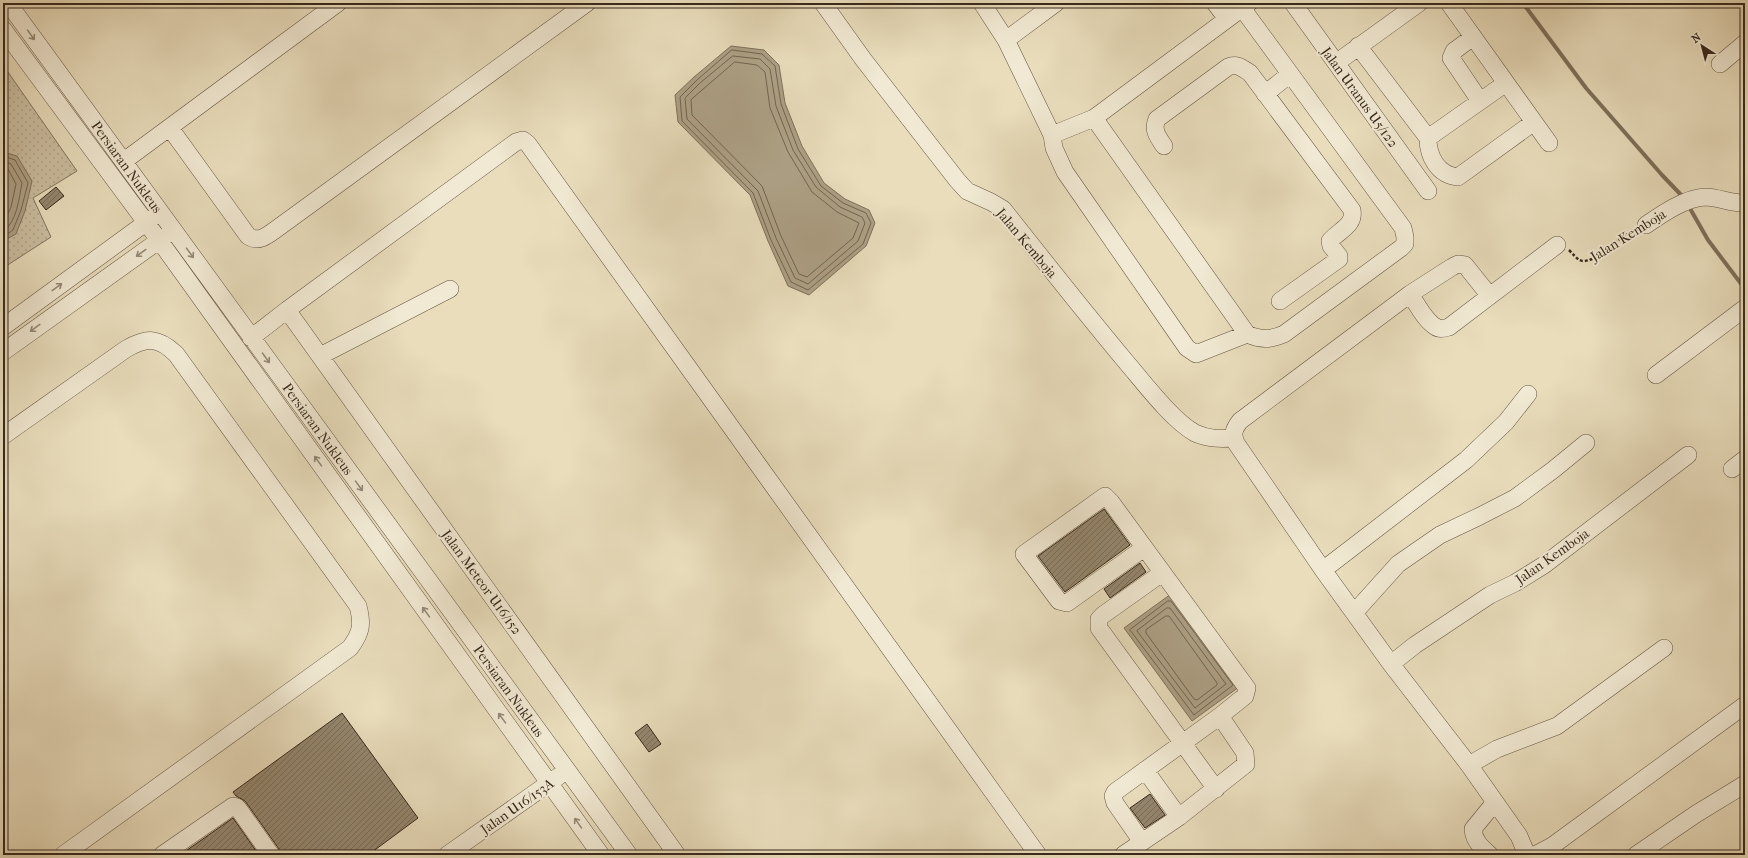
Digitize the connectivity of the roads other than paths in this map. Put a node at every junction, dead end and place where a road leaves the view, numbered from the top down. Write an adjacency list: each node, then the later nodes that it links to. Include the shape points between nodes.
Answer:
1 (8, 3): 31 (street, Persiaran Nukleus, one-way to 31)
2 (338, 3): 26 (street)
3 (587, 3): 26 (street, via 275,230 259,239 248,236)
4 (823, 3): 54 (street, Jalan Kemboja, via 957,180 967,191 1003,209 1082,310 1149,389 1185,426 1195,432 1216,439)
5 (982, 3): 15 (street)
6 (1056, 3): 15 (street)
7 (1215, 3): 12 (street)
8 (1293, 3): 18 (street, Jalan Uranus U5/122)
9 (1418, 3): 17 (street)
10 (1449, 3): 14 (street)
11 (1245, 6): 12 (street); 20 (street)
12 (1227, 19): 24 (street)
13 (3, 29): 35 (street, Persiaran Nukleus)
14 (1473, 37): 21 (street); 23 (street, via 1454,51 1451,58)
15 (1006, 40): 27 (street)
16 (1745, 43): 19 (street)
17 (1358, 46): 18 (street); 28 (street)
18 (1336, 63): 32 (street, Jalan Uranus U5/122)
19 (1720, 64)
20 (1290, 74): 22 (street); 47 (street, via 1403,228 1405,244 1284,334 1272,339 1259,339)
21 (1506, 83): 23 (street); 25 (street)
22 (1265, 94): 30 (street, via 1250,73 1234,64 1228,67 1157,120 1155,131); 43 (street, via 1352,210 1353,216 1350,224 1330,241 1339,259)
23 (1480, 101): 28 (street)
24 (1094, 118): 27 (street); 47 (street)
25 (1534, 122): 28 (street, via 1458,177 1440,170 1433,161 1429,153); 29 (street)
26 (170, 128): 31 (street)
27 (1052, 135): 47 (street, via 1054,148 1065,172 1187,348 1196,354)
28 (1428, 138)
29 (1549, 143)
30 (1164, 146)
31 (124, 161): 34 (street, Persiaran Nukleus)
32 (1428, 191)
33 (1745, 203): 36 (street, Jalan Kemboja, via 1736,204 1705,197 1679,204)
34 (160, 212): 35 (street); 37 (street, Persiaran Nukleus)
35 (146, 223): 38 (street, Persiaran Nukleus); 46 (street, one-way to 35)
36 (1646, 225)
37 (173, 230): 38 (street); 48 (street, Persiaran Nukleus, one-way to 48)
38 (159, 240): 49 (street, one-way to 49); 69 (street, Persiaran Nukleus, one-way to 38)
39 (1557, 245): 42 (street)
40 (450, 289): 50 (street)
41 (1410, 294): 42 (street, via 1458,264 1465,265); 42 (street, via 1436,328 1442,329 1457,322); 54 (street, via 1240,421 1234,428)
42 (1489, 295)
43 (1280, 301)
44 (1745, 308): 51 (street)
45 (287, 310): 48 (street); 50 (street, Jalan Meteor U16/152); 83 (street, via 516,142 523,140)
46 (3, 327)
47 (1247, 334)
48 (251, 338): 67 (street, Persiaran Nukleus, one-way to 67)
49 (3, 352)
50 (320, 356): 82 (street, Jalan Meteor U16/152)
51 (1656, 374)
52 (1528, 394): 58 (street, via 1501,428 1466,460)
53 (3, 436): 76 (street, via 126,348 139,341 153,340 165,344 176,354 358,606 361,618 358,638 350,648)
54 (1234, 438): 58 (street)
55 (1586, 443): 60 (street, via 1515,498 1440,535 1398,564)
56 (1688, 455): 62 (street, Jalan Kemboja, via 1544,565 1490,595)
57 (1144, 548): 57 (street, via 1067,604 1058,601 1024,554 1105,496); 59 (street)
58 (1323, 570): 60 (street)
59 (1162, 573): 64 (street, via 1247,688 1245,696); 65 (street, via 1103,615 1098,625)
60 (1354, 613): 62 (street)
61 (1664, 648): 66 (street, via 1557,726 1497,749)
62 (1391, 664): 66 (street)
63 (1745, 705): 75 (street)
64 (1220, 716): 65 (street); 71 (street, via 1247,759 1241,770)
65 (1183, 742): 68 (street); 71 (street)
66 (1469, 765): 72 (street)
67 (567, 770): 69 (street, Jalan U16/153A); 81 (street, Persiaran Nukleus)
68 (1145, 770): 73 (street); 74 (street, via 1113,796 1115,803)
69 (549, 783): 79 (street, Jalan U16/153A); 80 (street, Persiaran Nukleus, one-way to 69)
70 (1745, 784): 88 (street)
71 (1216, 789): 73 (street)
72 (1495, 802): 85 (street, via 1473,829 1473,837); 86 (street, via 1519,836)
73 (1179, 817): 74 (street)
74 (1142, 842): 84 (street)
75 (1555, 851): 87 (street)
76 (63, 855)
77 (162, 855): 78 (street, via 232,806 240,811)
78 (271, 855)
79 (447, 855)
80 (601, 855)
81 (629, 855)
82 (677, 855)
83 (1038, 855)
84 (1123, 855)
85 (1490, 855)
86 (1527, 855)
87 (1535, 855)
88 (1636, 855)

